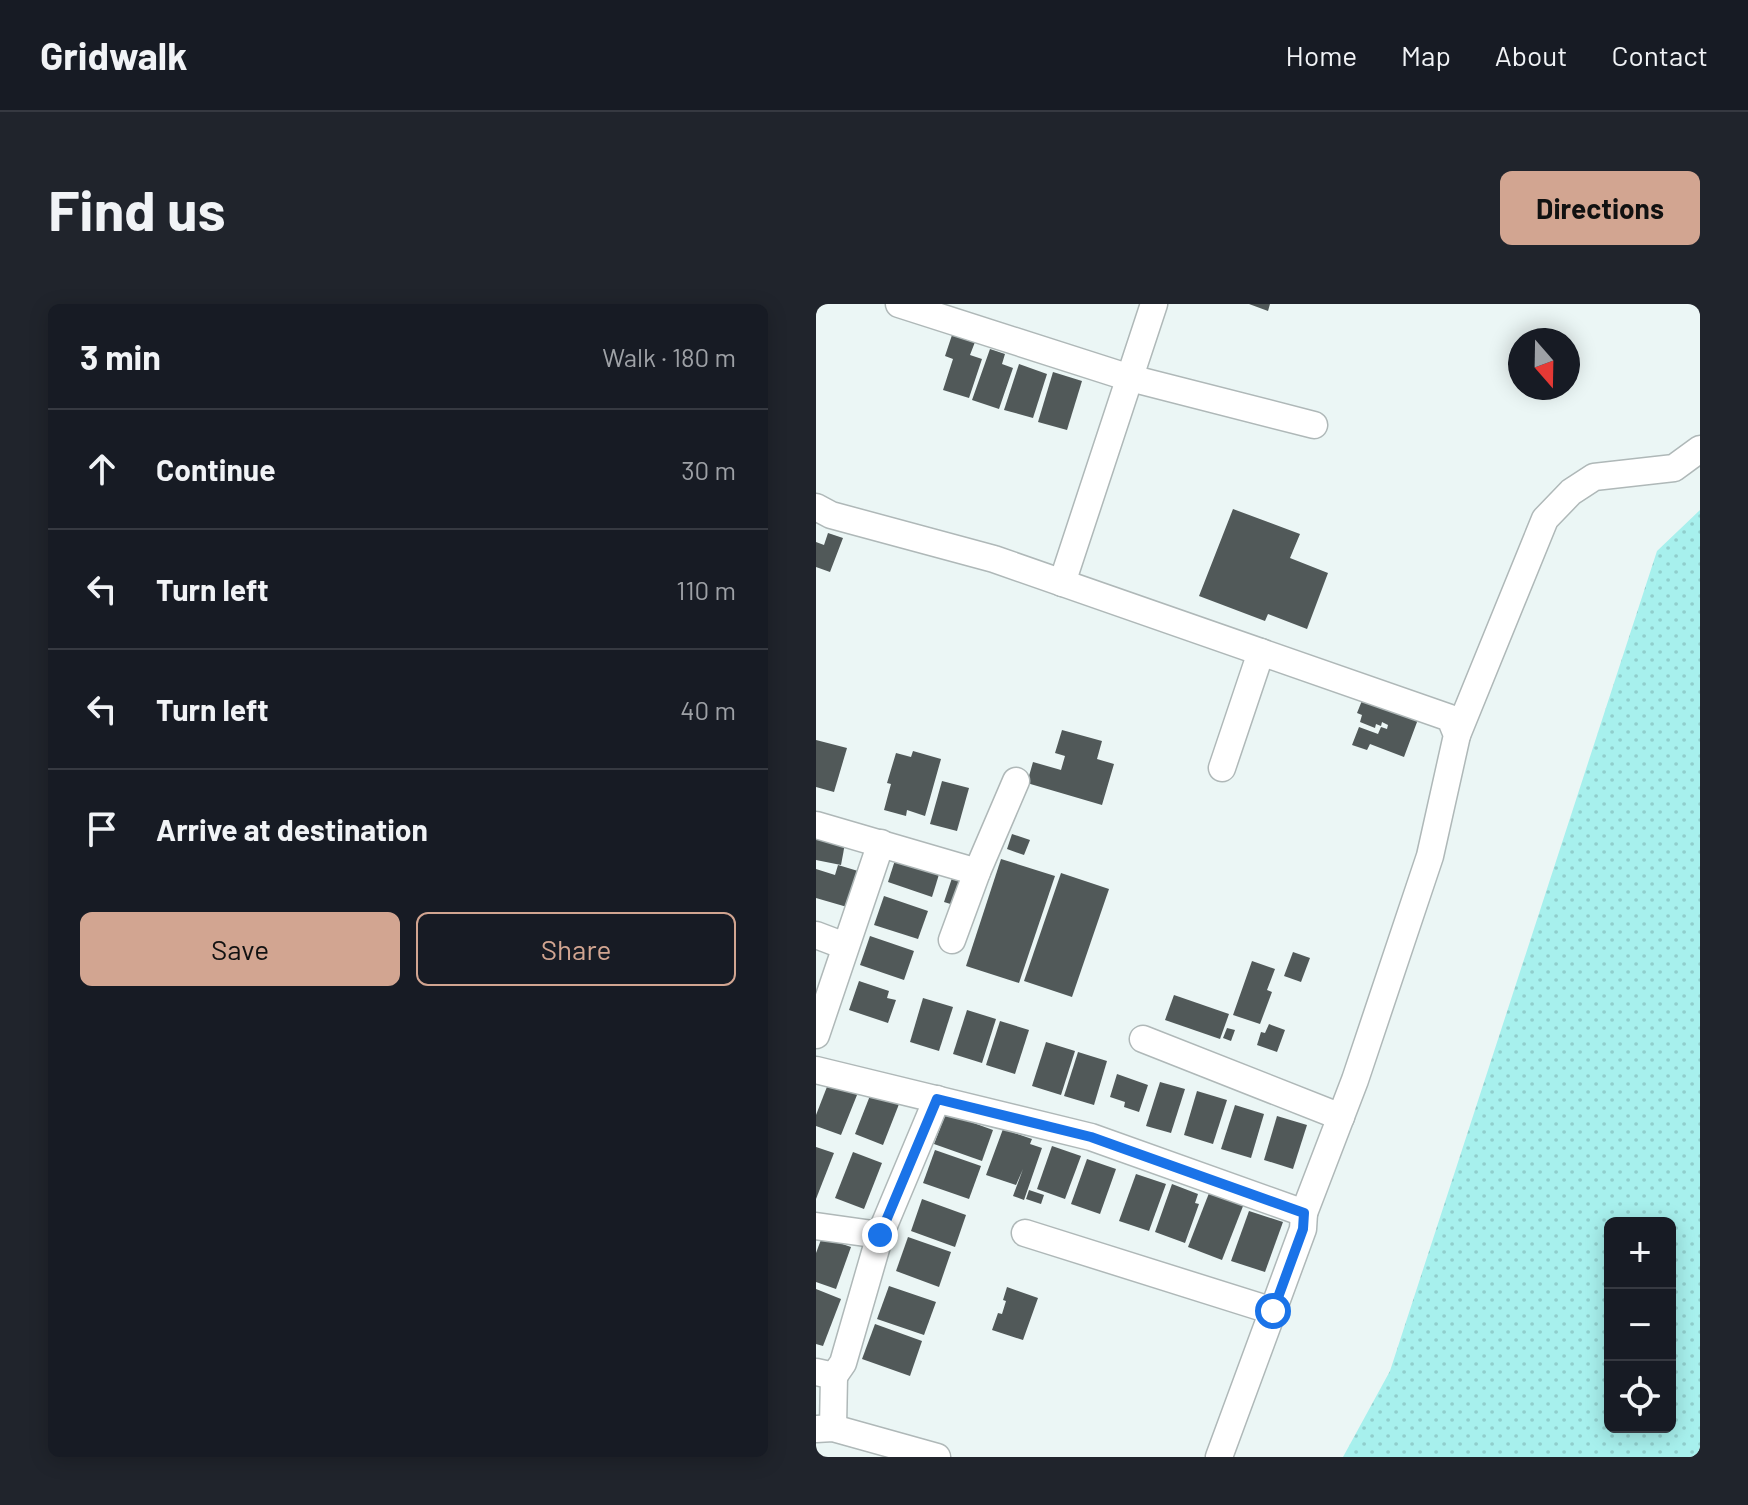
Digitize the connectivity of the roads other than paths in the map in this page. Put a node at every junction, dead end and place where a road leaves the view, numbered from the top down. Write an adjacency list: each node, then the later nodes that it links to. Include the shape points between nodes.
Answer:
1 (899, 304): 3 (street)
2 (1154, 304): 3 (street)
3 (1130, 378): 4 (street); 7 (street)
4 (1314, 425)
5 (1700, 449): 9 (street, via 1674,468 1594,477 1545,519)
6 (816, 507): 7 (street)
7 (1062, 583): 8 (street)
8 (1261, 652): 9 (street, via 1450,718); 10 (street)
9 (1457, 735): 22 (street, via 1430,856)
10 (1222, 768)
11 (1016, 781): 14 (street)
12 (816, 825): 13 (street)
13 (881, 843): 14 (street); 17 (street)
14 (977, 872): 16 (street)
15 (816, 935): 17 (street)
16 (952, 940)
17 (845, 946): 18 (street)
18 (816, 1035)
19 (1143, 1039): 22 (street)
20 (816, 1070): 21 (street)
21 (937, 1099): 23 (street, via 1091,1137); 26 (street)
22 (1341, 1117): 23 (street)
23 (1304, 1213): 27 (street)
24 (816, 1226): 26 (street)
25 (1025, 1233): 27 (street)
26 (880, 1235): 28 (street, via 843,1363)
27 (1273, 1311): 31 (street)
28 (825, 1374): 29 (street)
29 (825, 1428): 30 (street)
30 (937, 1457)
31 (1219, 1457)

